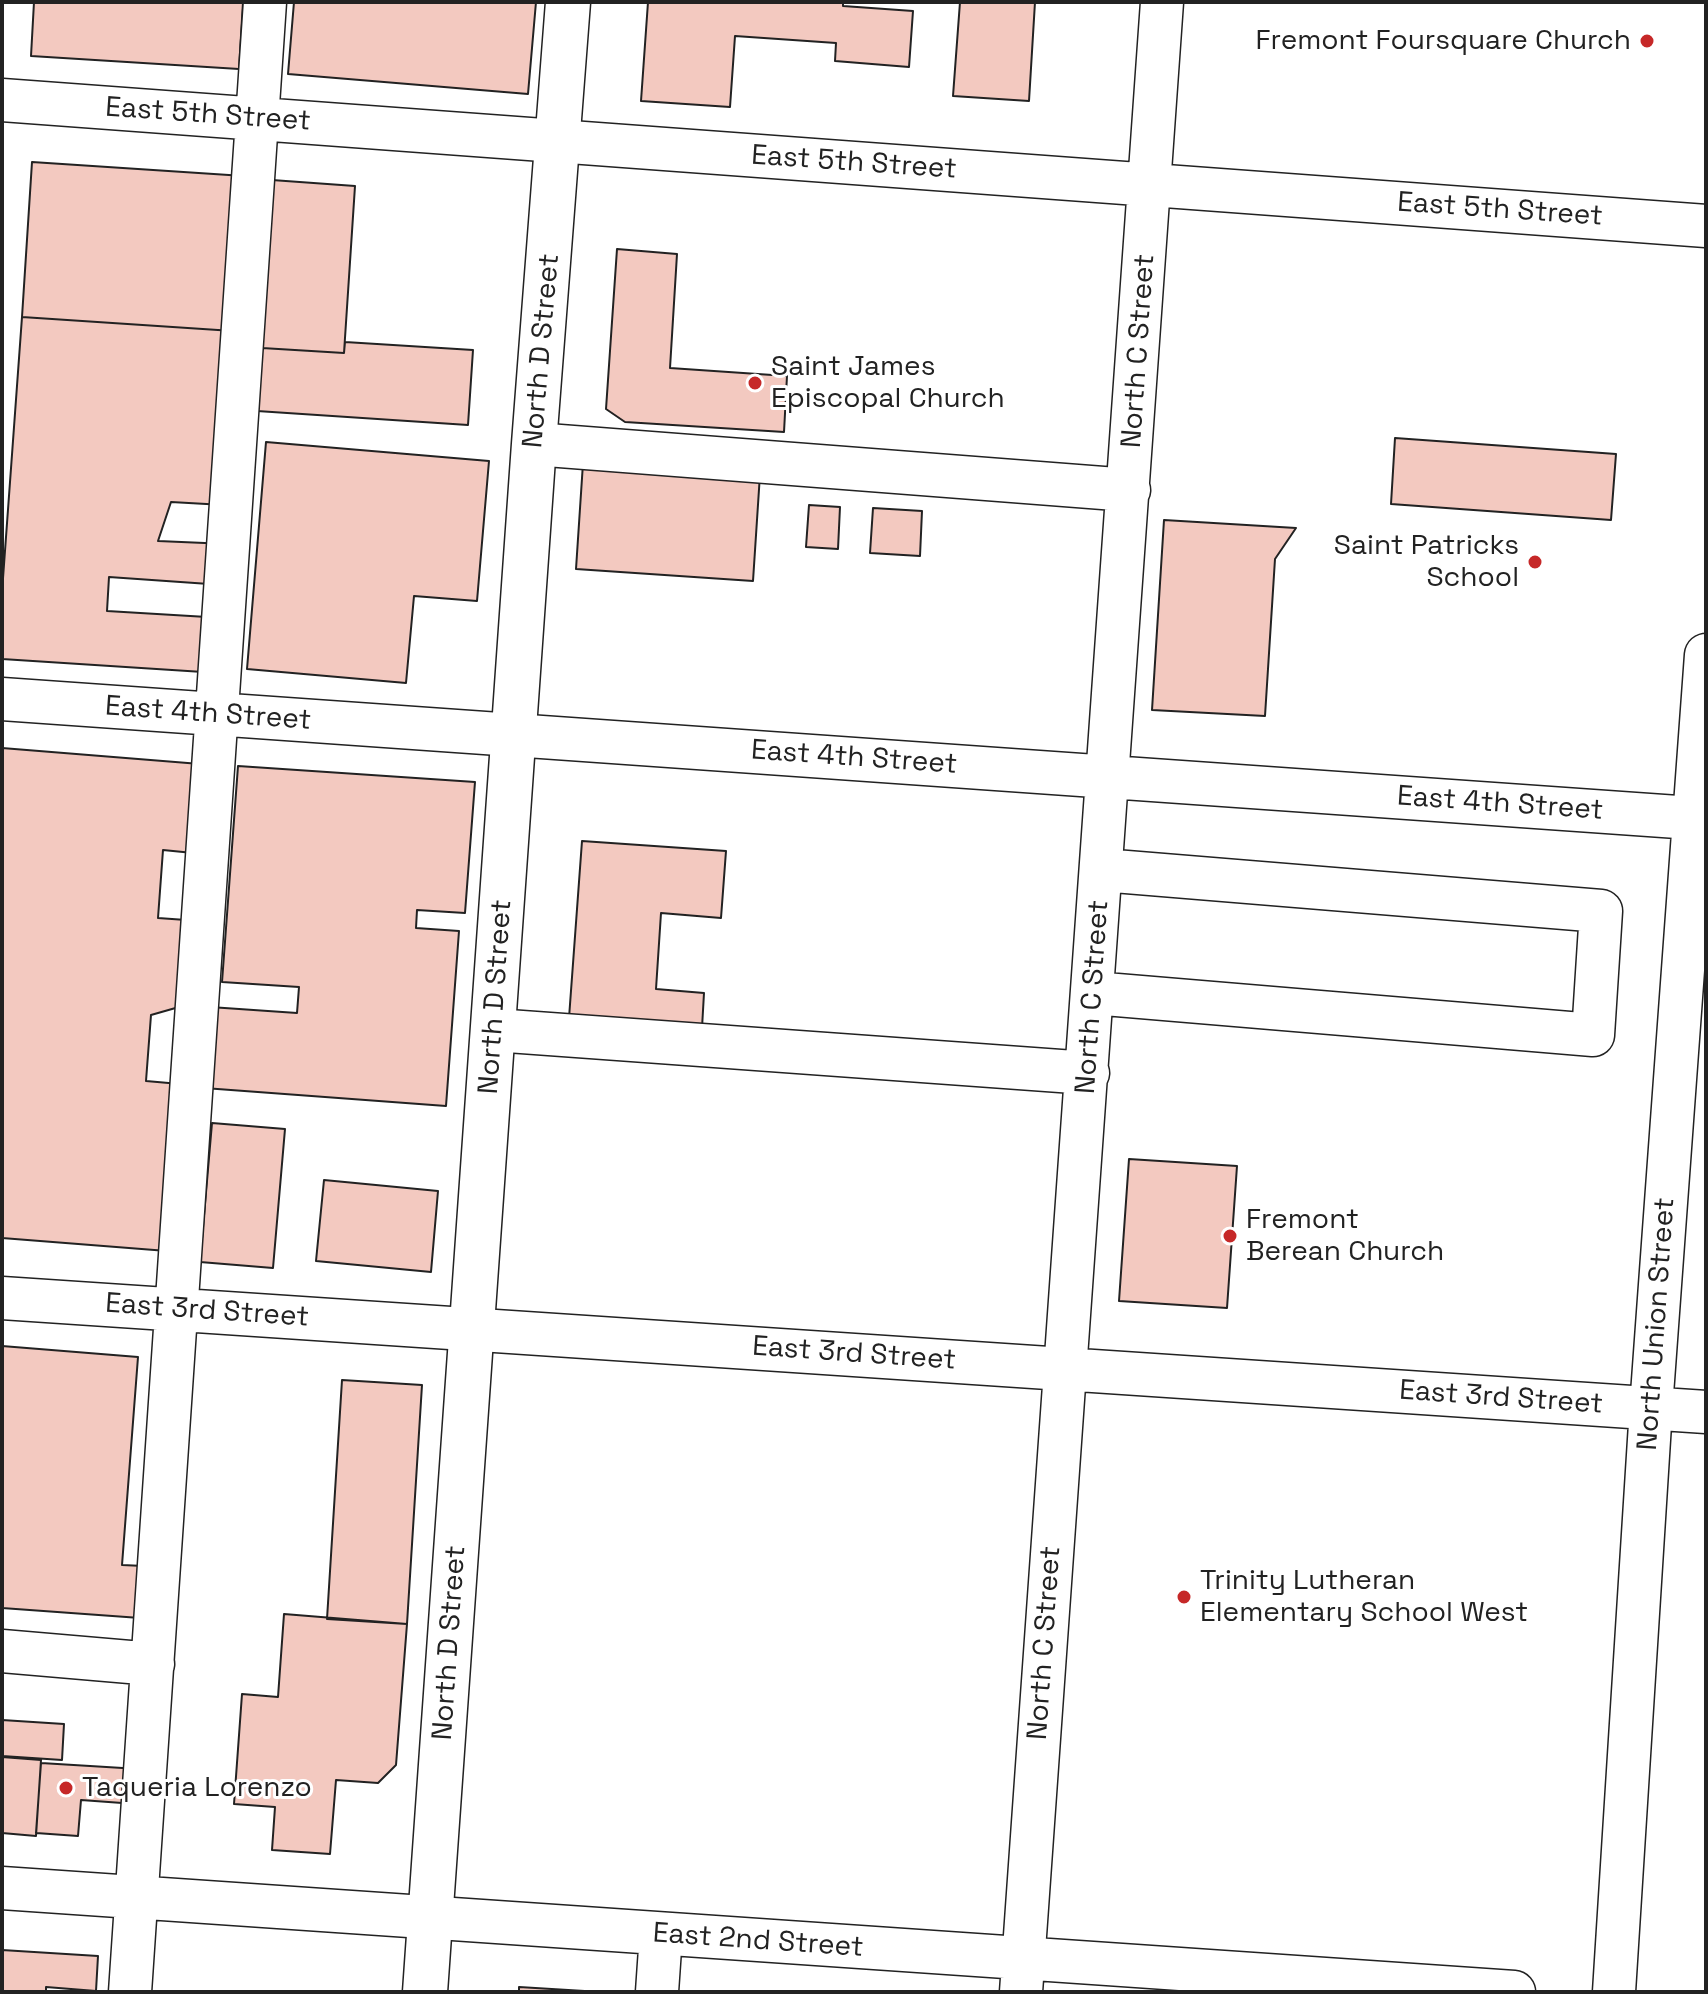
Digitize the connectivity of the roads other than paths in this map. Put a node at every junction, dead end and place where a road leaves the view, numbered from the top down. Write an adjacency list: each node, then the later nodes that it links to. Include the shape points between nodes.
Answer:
1 (265, 2): 5 (street)
2 (568, 2): 6 (main road, North D Street)
3 (1162, 2): 7 (street, North C Street)
4 (2, 100): 5 (street, East 5th Street)
5 (256, 119): 6 (street, East 5th Street); 13 (street)
6 (559, 142): 7 (street, East 5th Street); 9 (main road, North D Street)
7 (1151, 183): 8 (street, East 5th Street); 10 (street, North C Street)
8 (1706, 226)
9 (534, 444): 10 (street); 14 (main road, North D Street)
10 (1129, 490): 15 (street, North C Street)
11 (1706, 655): 16 (street, North Union Street)
12 (2, 699): 13 (street, East 4th Street)
13 (217, 715): 14 (street, East 4th Street); 22 (street)
14 (513, 735): 15 (street, East 4th Street); 19 (main road, North D Street)
15 (1108, 776): 16 (street, East 4th Street); 17 (street, North C Street)
16 (1700, 818): 25 (street, North Union Street)
17 (1102, 870): 18 (street, North C Street); 18 (street, via 1601,911 1593,1035)
18 (1093, 993): 20 (street, North C Street)
19 (494, 1030): 20 (street); 23 (main road, North D Street)
20 (1088, 1073): 24 (street, North C Street)
21 (2, 1298): 22 (street, East 3rd Street)
22 (177, 1309): 23 (street, East 3rd Street); 28 (street)
23 (472, 1328): 24 (street, East 3rd Street); 31 (main road, North D Street)
24 (1065, 1368): 25 (street, East 3rd Street); 33 (street, North C Street)
25 (1651, 1408): 26 (street, East 3rd Street); 38 (street, North Union Street)
26 (1706, 1412)
27 (2, 1651): 28 (street)
28 (153, 1664): 30 (street)
29 (2, 1888): 30 (street, East 2nd Street)
30 (137, 1897): 31 (street, East 2nd Street); 34 (street)
31 (431, 1918): 32 (street, East 2nd Street); 35 (main road, North D Street)
32 (661, 1934): 33 (street, East 2nd Street); 36 (street)
33 (1022, 1975): 37 (street, East 2nd Street)
34 (130, 1992)
35 (425, 1992)
36 (657, 1992)
37 (1514, 1992)
38 (1614, 1992)

